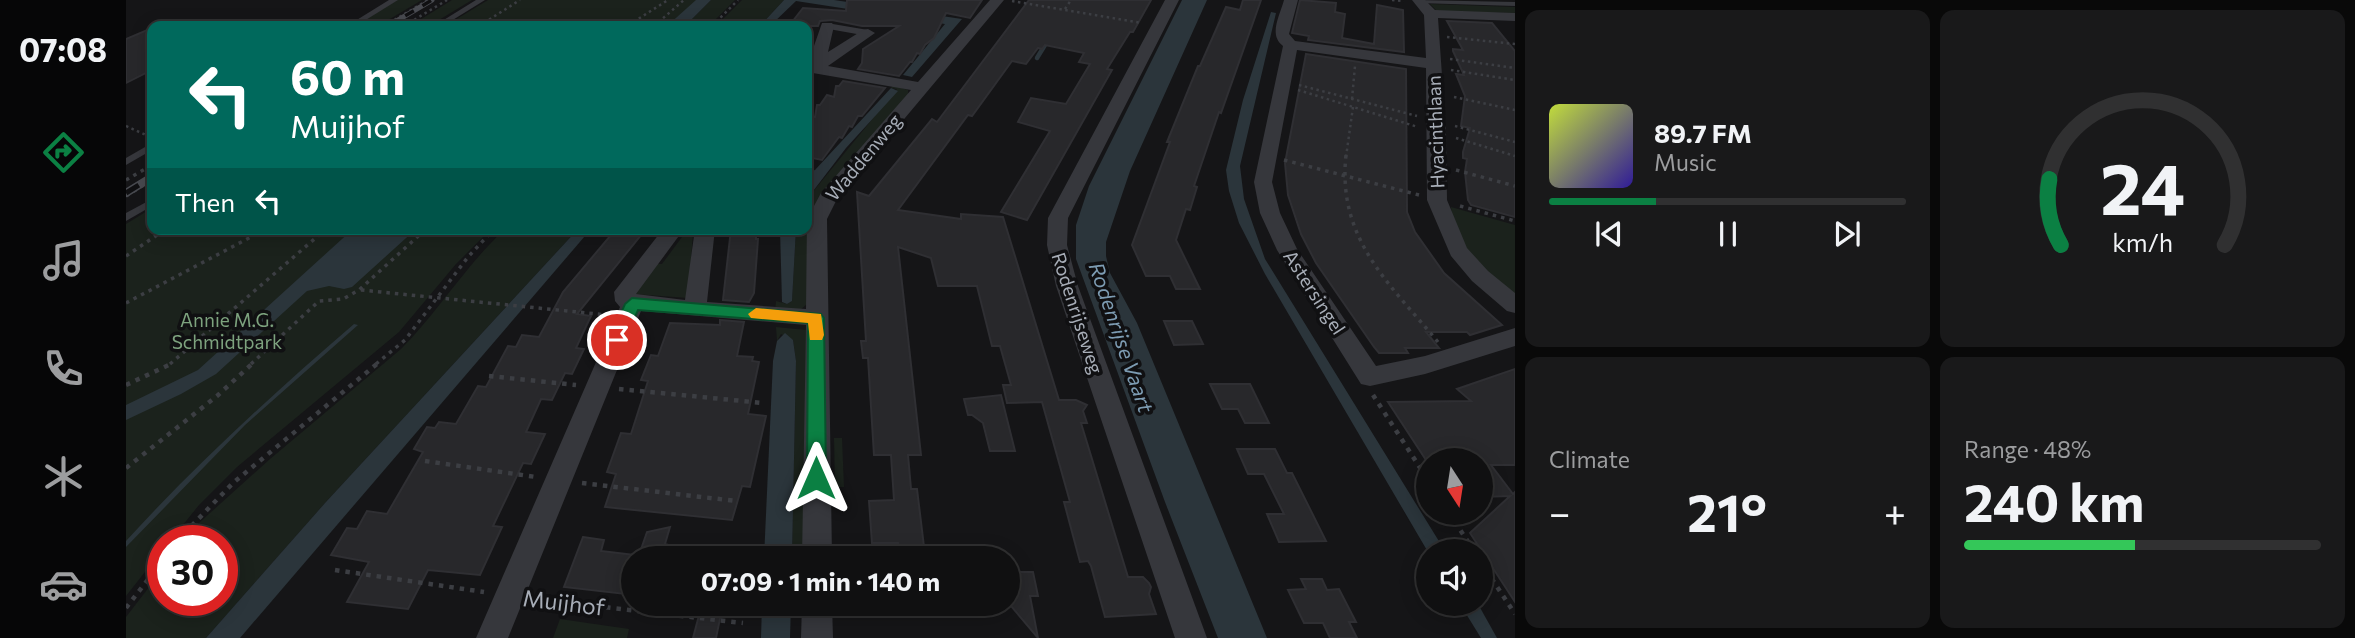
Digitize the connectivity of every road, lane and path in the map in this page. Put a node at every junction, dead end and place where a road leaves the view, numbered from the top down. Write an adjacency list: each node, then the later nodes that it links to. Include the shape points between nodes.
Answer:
1 (394, 0): 17 (lane)
2 (428, 0): 18 (path)
3 (447, 0): 19 (path)
4 (481, 0): 20 (lane)
5 (520, 0): 21 (path)
6 (667, 0): 24 (path)
7 (684, 0): 25 (path)
8 (738, 0): 26 (path)
9 (999, 0): 15 (path); 41 (street, Waddenweg)
10 (1071, 0): 15 (path)
11 (1172, 0): 27 (street, Rodenrijseweg)
12 (1291, 0): 31 (street, Astersingel, via 1282,34)
13 (1515, 4): 14 (lane)
14 (1424, 8): 16 (street); 30 (street, Hyacinthlaan)
15 (1065, 9): 27 (path)
16 (1515, 17)
17 (359, 21)
18 (392, 21)
19 (412, 21)
20 (446, 21)
21 (487, 21)
22 (519, 21): 23 (path)
23 (556, 21)
24 (635, 21)
25 (660, 21)
26 (717, 21)
27 (1158, 25): 101 (street, Rodenrijseweg, via 1058,218 1056,245)
28 (827, 26): 29 (street); 36 (street, via 824,46)
29 (868, 33): 37 (street)
30 (1433, 35): 32 (path); 34 (street, Hyacinthlaan)
31 (1291, 44): 33 (street); 40 (street, Astersingel)
32 (1515, 44)
33 (1356, 53): 34 (street); 43 (path)
34 (1433, 63): 35 (path); 39 (path); 42 (street, Hyacinthlaan)
35 (1515, 68)
36 (812, 70)
37 (812, 71)
38 (812, 72): 41 (street)
39 (1515, 80)
40 (1283, 83): 43 (path); 44 (path); 52 (street, Astersingel)
41 (922, 87): 79 (street, Waddenweg, via 822,207 817,219)
42 (1434, 93): 45 (path); 47 (street, Hyacinthlaan)
43 (1352, 99): 47 (path)
44 (1353, 107): 47 (path); 56 (path)
45 (1515, 110)
46 (126, 126): 48 (path)
47 (1437, 127): 49 (path); 51 (path); 54 (street, Hyacinthlaan)
48 (147, 136)
49 (1515, 142)
50 (147, 149): 53 (lane)
51 (1515, 156)
52 (1268, 157): 56 (path); 83 (street, Astersingel, via 1263,182 1270,213 1287,250)
53 (126, 162)
54 (1437, 164): 59 (path); 61 (street, Hyacinthlaan)
55 (147, 167): 57 (path)
56 (1346, 175): 61 (path); 81 (path, via 1349,212 1368,250)
57 (126, 180)
58 (147, 183): 60 (path)
59 (1515, 186)
60 (126, 196)
61 (1437, 200): 64 (path); 76 (street, Hyacinthlaan, via 1458,251)
62 (147, 205): 63 (lane)
63 (126, 218)
64 (1515, 221)
65 (157, 235): 72 (path)
66 (255, 235): 75 (path)
67 (319, 235): 84 (path, via 171,364)
68 (419, 235): 73 (path)
69 (488, 235): 74 (path)
70 (669, 235): 78 (street, Muijhof, via 625,292)
71 (704, 235): 77 (street)
72 (126, 256)
73 (359, 290): 74 (path); 88 (path, via 344,299 319,301 217,396)
74 (438, 300): 78 (path); 89 (path, via 405,340 233,483)
75 (126, 303)
76 (1515, 305)
77 (695, 309): 78 (street); 79 (street)
78 (630, 310): 85 (street, Muijhof)
79 (816, 318): 90 (street, Waddenweg)
80 (1515, 337): 81 (street)
81 (1450, 358): 83 (street)
82 (489, 376): 85 (path)
83 (1370, 377): 87 (path, via 1369,389)
84 (126, 385)
85 (597, 387): 86 (path); 94 (street, Muijhof)
86 (763, 403)
87 (1416, 461)
88 (126, 468)
89 (192, 525)
90 (817, 546)
91 (335, 570): 94 (path, Muijhof)
92 (147, 581): 95 (path)
93 (1493, 581): 96 (path)
94 (510, 596): 98 (path, Muijhof); 99 (street, Muijhof)
95 (126, 608)
96 (1515, 614)
97 (817, 616): 100 (street)
98 (743, 623)
99 (492, 638)
100 (817, 638)
101 (1191, 638)

